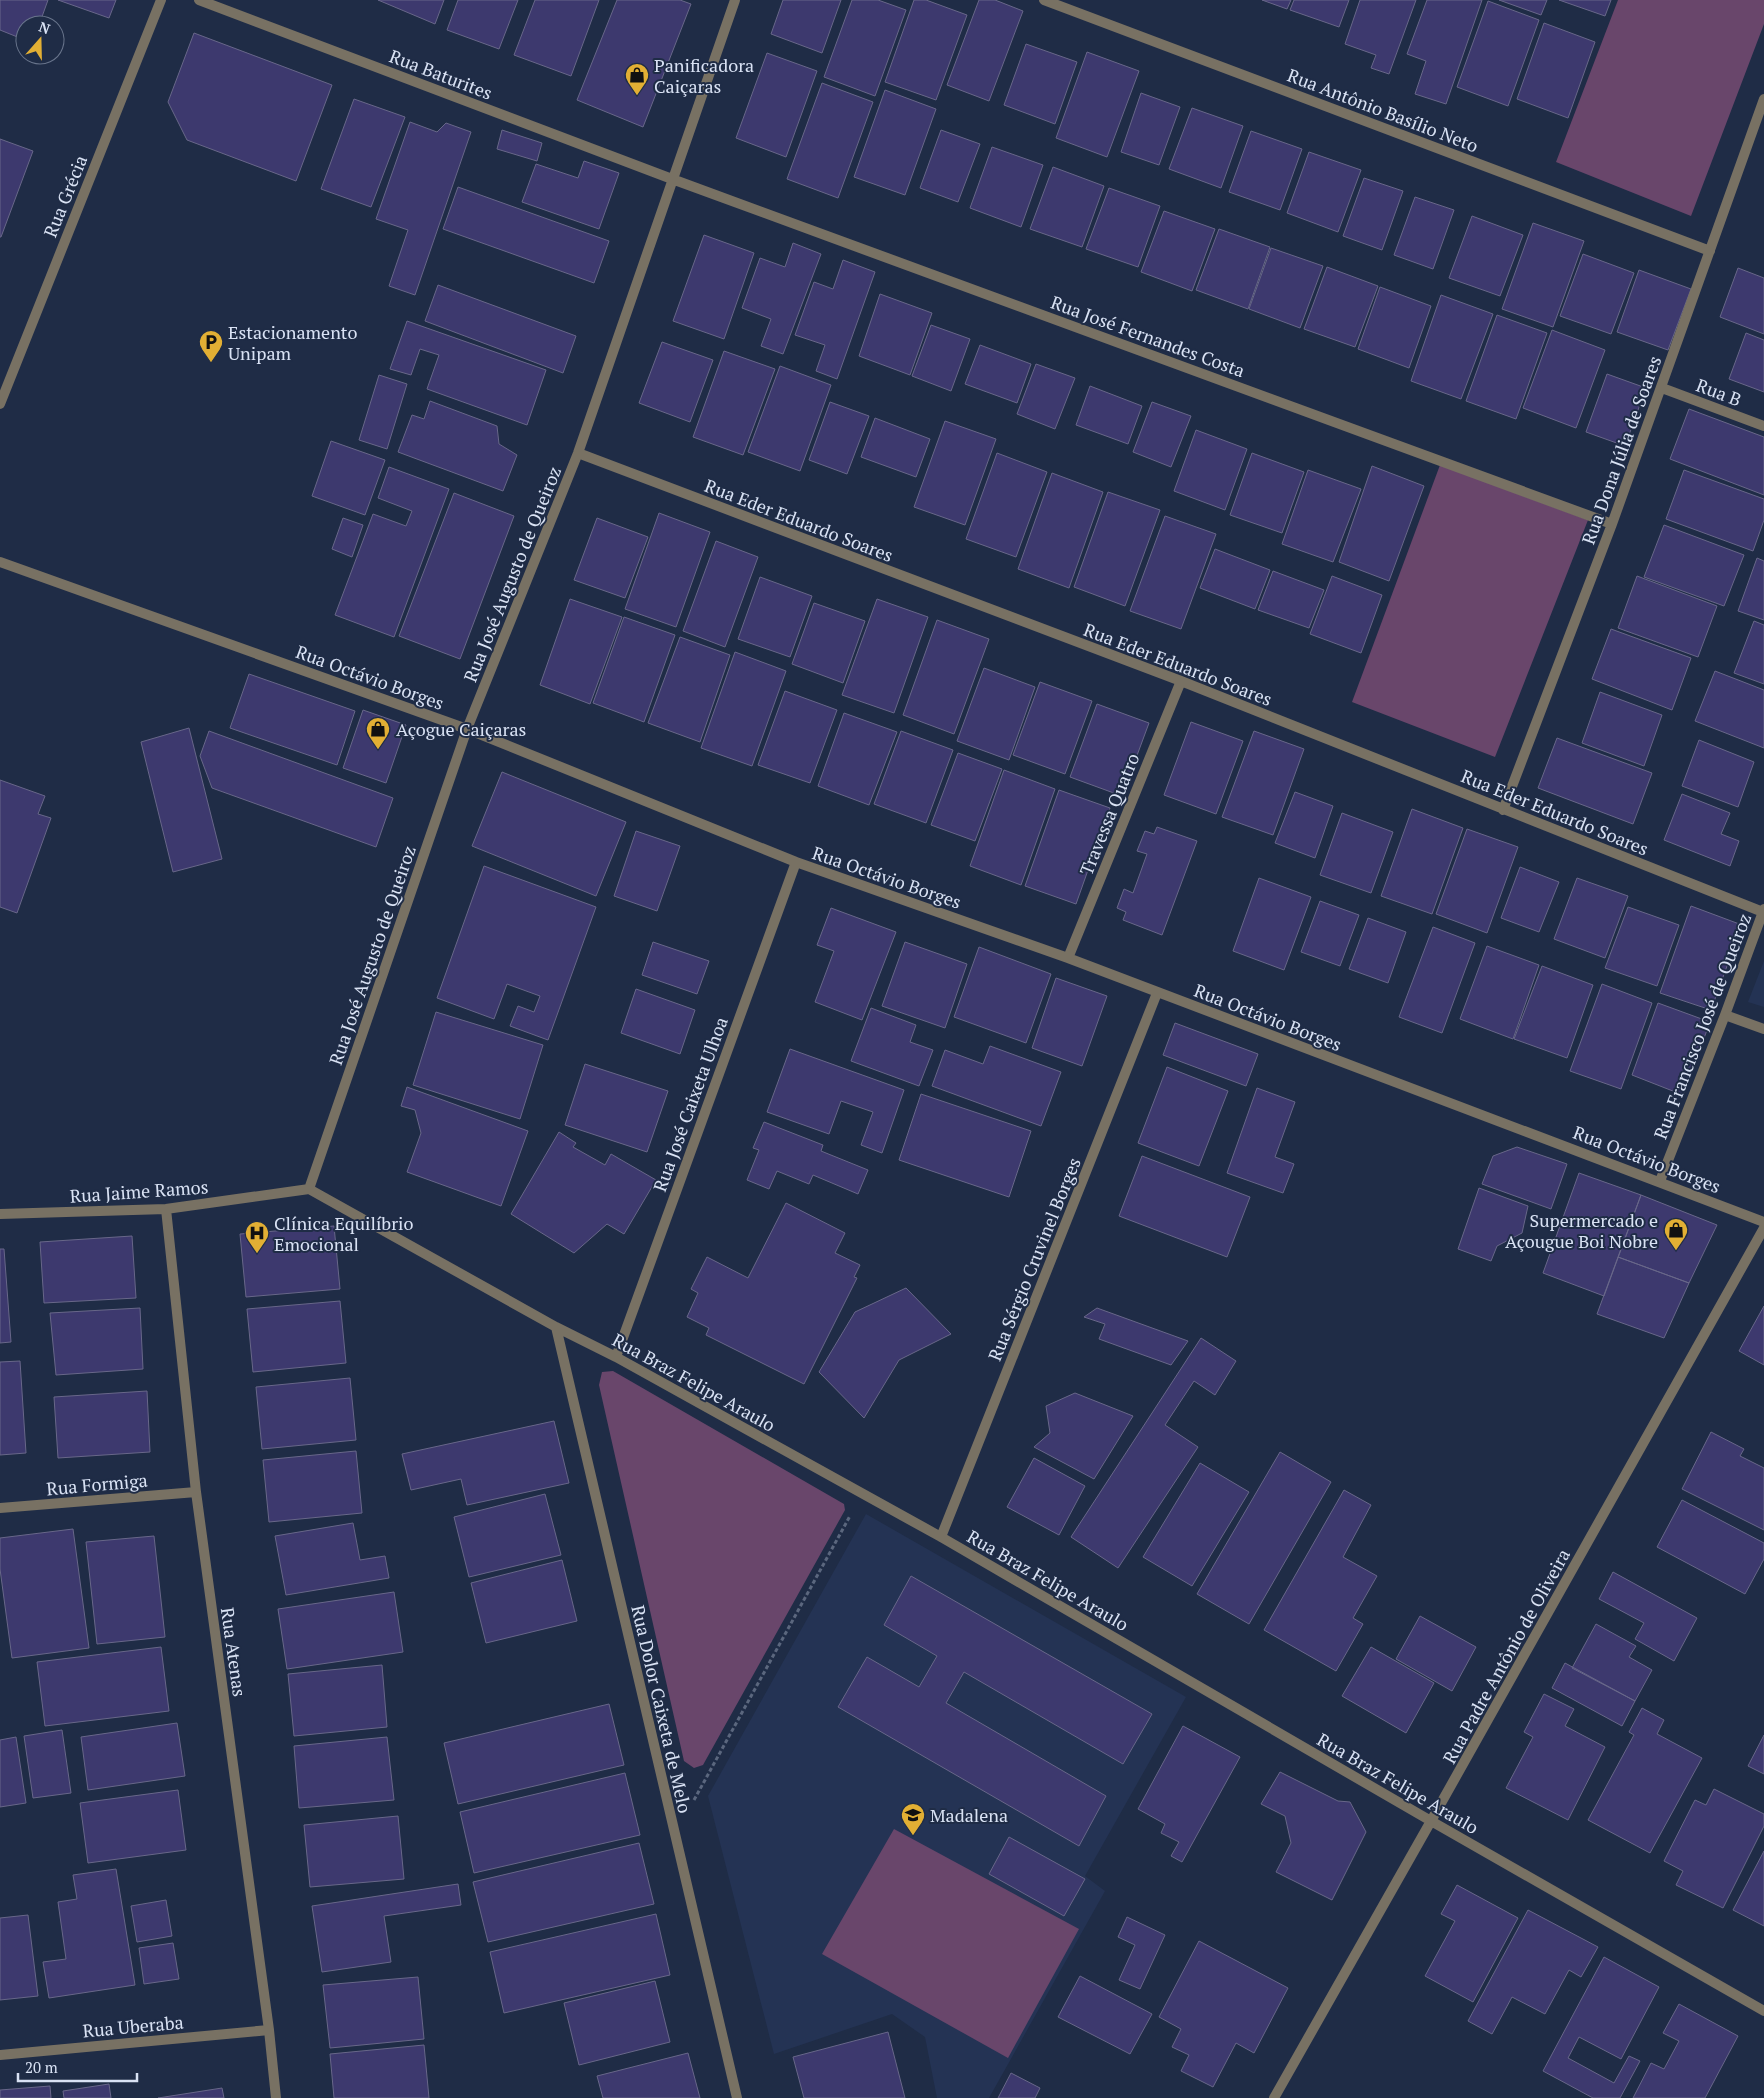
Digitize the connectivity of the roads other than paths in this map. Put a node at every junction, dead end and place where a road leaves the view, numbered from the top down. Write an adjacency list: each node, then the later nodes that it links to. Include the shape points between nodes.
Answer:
1 (161, 0): 9 (street, Rua Grécia)
2 (199, 0): 6 (street, Rua Baturites)
3 (735, 0): 6 (street, Rua José Augusto de Queiroz)
4 (1044, 0): 7 (street, Rua Antônio Basílio Neto)
5 (1764, 99): 7 (street, Rua Dona Júlia de Soares)
6 (672, 179): 11 (street, Rua José Augusto de Queiroz); 12 (street, Rua José Fernandes Costa)
7 (1710, 250): 8 (street, Rua Dona Júlia de Soares)
8 (1662, 388): 10 (street, Rua B); 12 (street, Rua Dona Júlia de Soares)
9 (0, 404)
10 (1764, 426)
11 (578, 453): 14 (street, Rua Eder Eduardo Soares); 15 (street, Rua José Augusto de Queiroz)
12 (1612, 524): 16 (street, Rua Dona Júlia de Soares)
13 (0, 562): 15 (street, Rua Octávio Borges)
14 (1181, 681): 16 (street, Rua Eder Eduardo Soares); 19 (street, Travessa Quatro)
15 (467, 729): 17 (street, Rua Octávio Borges); 24 (street, Rua José Augusto de Queiroz)
16 (1504, 810): 18 (street, Rua Eder Eduardo Soares)
17 (796, 862): 19 (street, Rua Octávio Borges); 30 (street, Rua José Caixeta Ulhoa)
18 (1763, 911): 21 (street, Rua Francisco José de Queiroz)
19 (1068, 958): 20 (street, Rua Octávio Borges)
20 (1157, 993): 23 (street, Rua Octávio Borges); 33 (street, Rua Sérgio Cruvinel Borges)
21 (1725, 1016): 22 (street); 23 (street, Rua Francisco José de Queiroz)
22 (1764, 1029)
23 (1660, 1181): 27 (street, Rua Octávio Borges)
24 (309, 1189): 25 (street, Rua Jaime Ramos); 29 (street, Rua Braz Felipe Araulo)
25 (166, 1209): 26 (street, Rua Jaime Ramos); 31 (street, Rua Atenas)
26 (0, 1214)
27 (1764, 1222)
28 (1764, 1228): 34 (street, Rua Padre Antônio de Oliveira)
29 (556, 1327): 30 (street, Rua Braz Felipe Araulo); 39 (street, Rua Dolor Caixeta de Melo)
30 (616, 1357): 33 (street, Rua Braz Felipe Araulo)
31 (196, 1492): 32 (street, Rua Formiga); 36 (street, Rua Atenas)
32 (0, 1508)
33 (942, 1537): 34 (street, Rua Braz Felipe Araulo)
34 (1431, 1821): 35 (street, Rua Braz Felipe Araulo); 40 (street, Rua Padre Antônio de Oliveira)
35 (1764, 2011)
36 (269, 2030): 37 (street, Rua Uberaba); 38 (street, Rua Atenas)
37 (0, 2055)
38 (276, 2098)
39 (737, 2098)
40 (1274, 2098)

